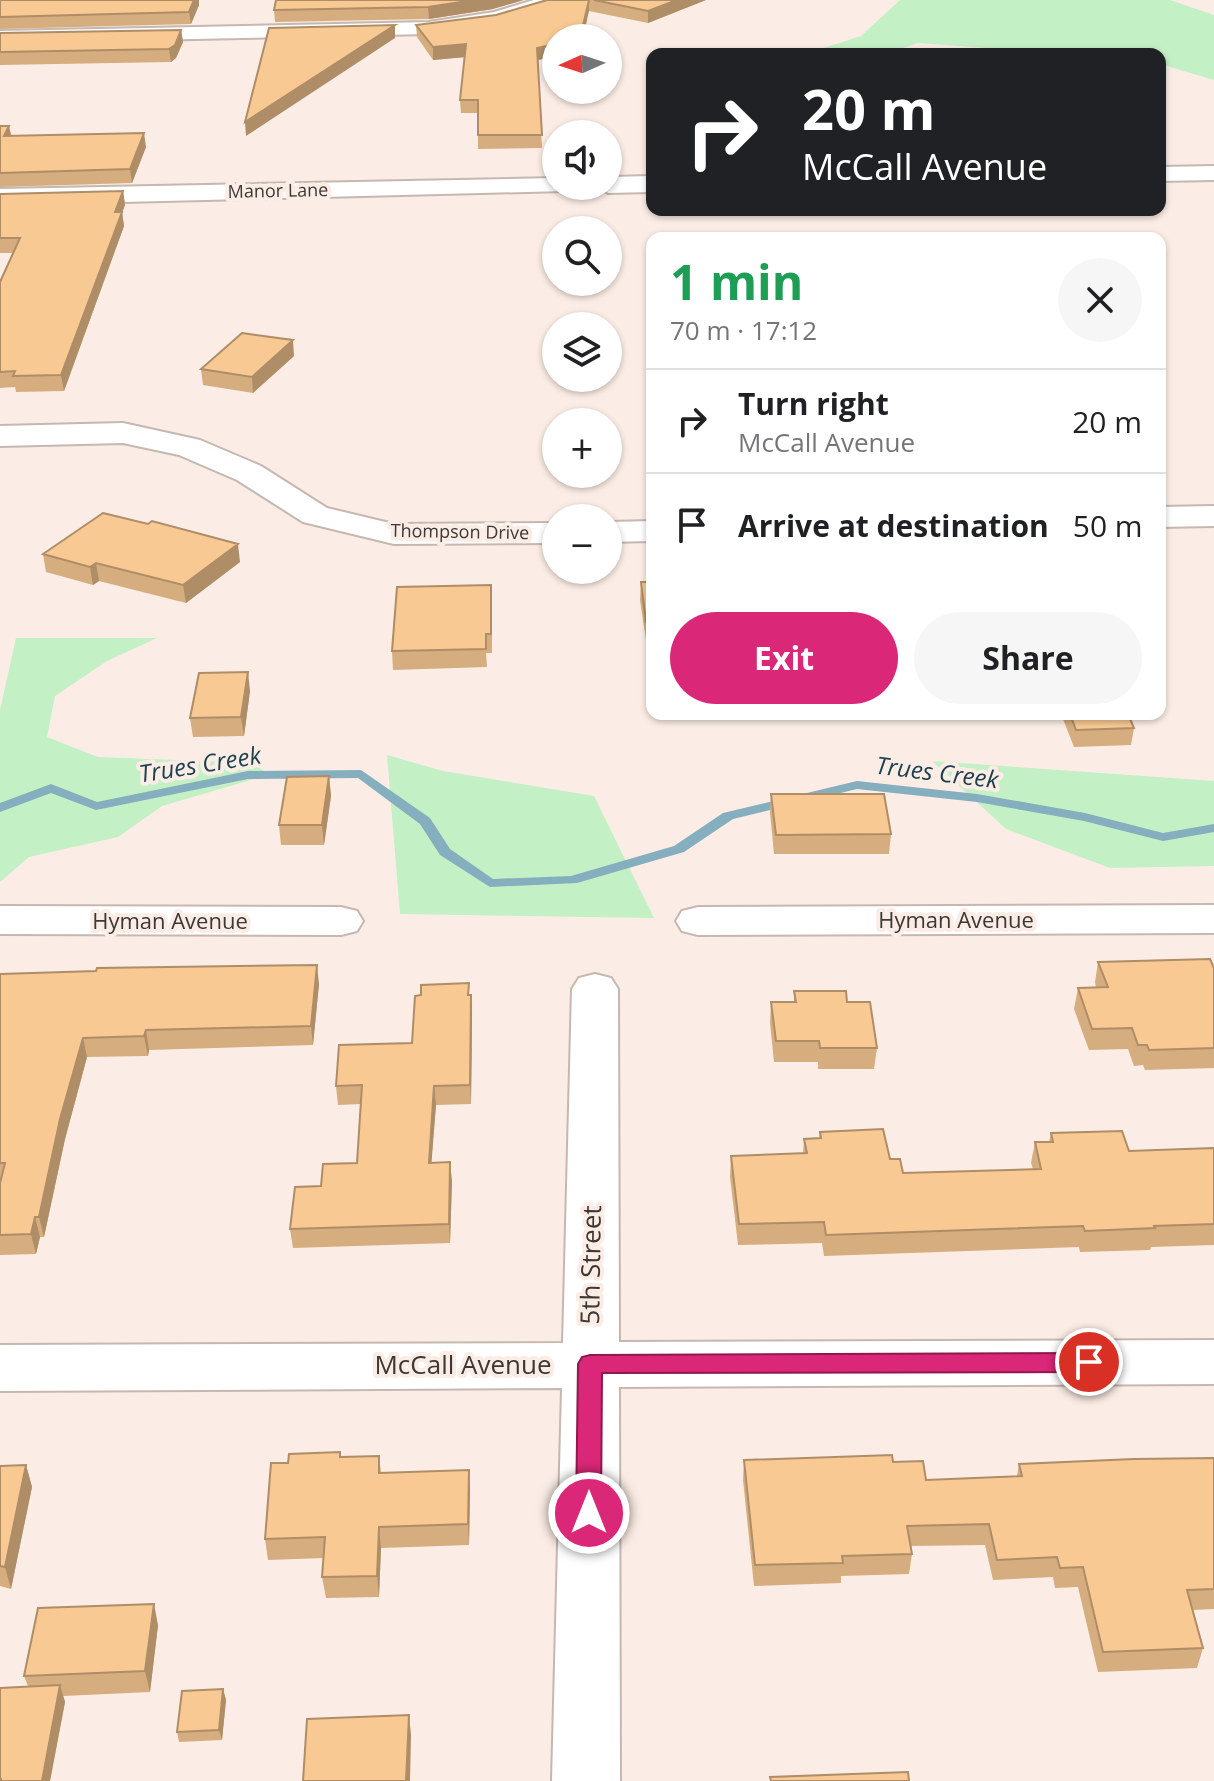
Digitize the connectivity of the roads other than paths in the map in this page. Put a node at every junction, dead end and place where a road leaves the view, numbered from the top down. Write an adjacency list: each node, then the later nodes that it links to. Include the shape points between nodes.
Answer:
1 (556, 0): 2 (street, via 496,18 429,28)
2 (0, 37)
3 (1214, 173): 4 (street)
4 (1166, 174)
5 (646, 184): 6 (street)
6 (622, 185)
7 (542, 186): 8 (street, Manor Lane)
8 (0, 197)
9 (0, 436): 14 (street, Thompson Drive, via 123,433 189,447 249,473 315,515 394,534)
10 (1214, 516): 11 (street)
11 (1166, 517)
12 (646, 531): 13 (street)
13 (622, 532)
14 (542, 533)
15 (1214, 919): 18 (street, Hyman Avenue)
16 (0, 920): 17 (street, Hyman Avenue)
17 (341, 921)
18 (698, 921)
19 (595, 989): 21 (street, 5th Street)
20 (1214, 1362): 21 (street, McCall Avenue)
21 (590, 1364): 22 (street, McCall Avenue); 23 (street, 5th Street)
22 (0, 1368)
23 (586, 1781)

